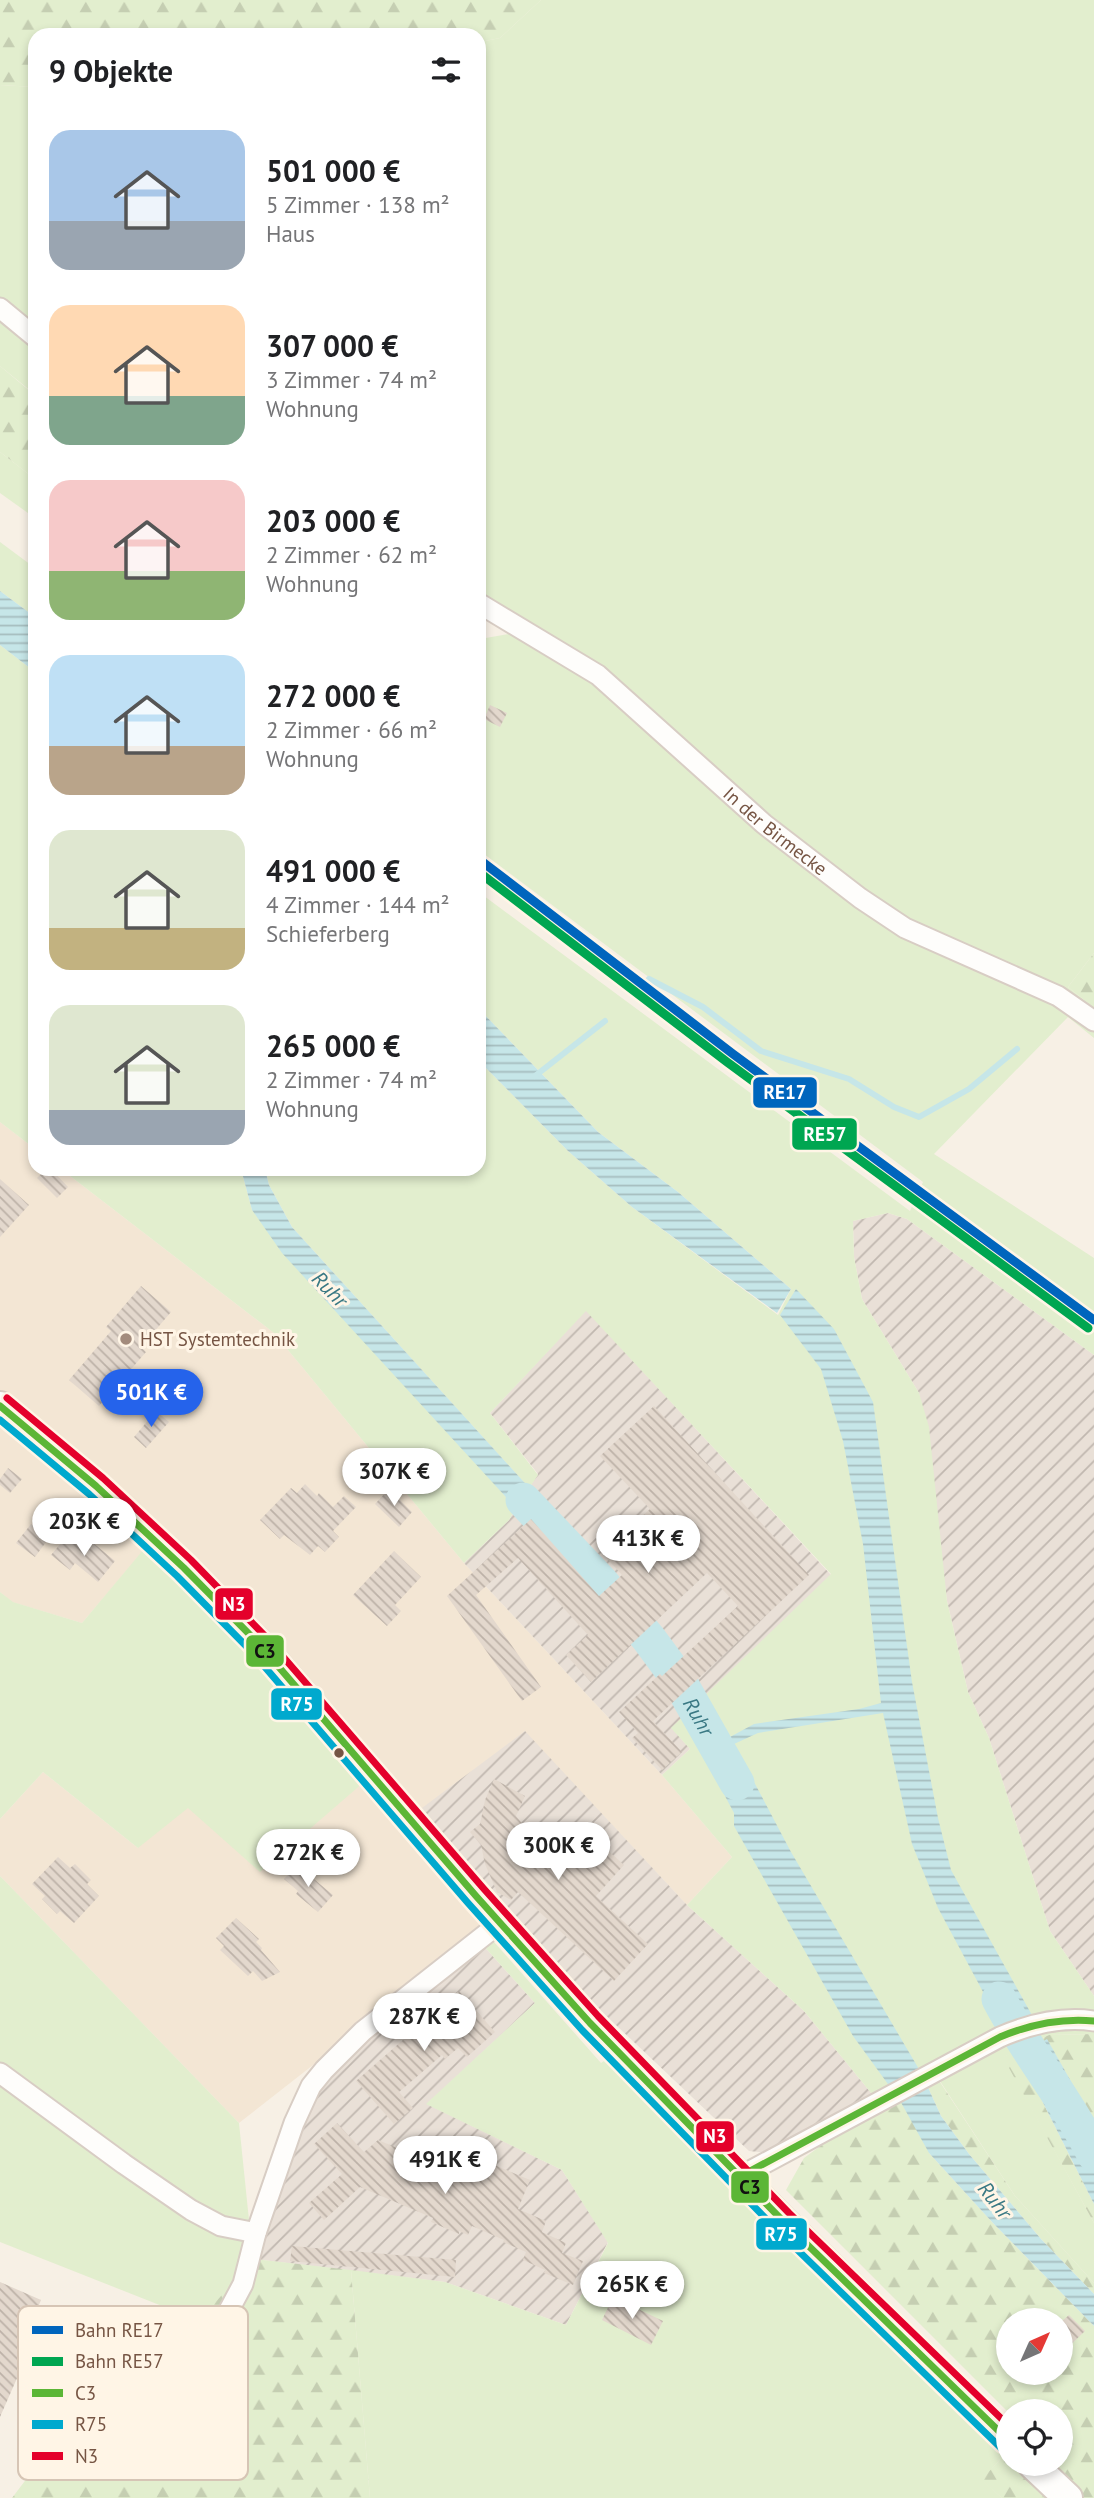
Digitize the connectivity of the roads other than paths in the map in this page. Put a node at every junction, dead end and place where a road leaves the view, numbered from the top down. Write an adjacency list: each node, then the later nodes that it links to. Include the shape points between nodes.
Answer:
1 (0, 309): 2 (street)
2 (28, 331)
3 (486, 608): 4 (street, In der Birmecke, via 598,675 764,824 860,898 914,932 1058,996)
4 (1094, 1021)
5 (0, 1406): 6 (main road, via 121,1509 259,1644)
6 (500, 1923): 9 (main road); 10 (street, via 363,2031 324,2070 298,2113)
7 (1094, 2021): 9 (street, via 1041,2023 1000,2037)
8 (0, 2073): 10 (street, via 191,2210 221,2226)
9 (740, 2177): 12 (main road)
10 (256, 2233): 11 (street, via 243,2284)
11 (230, 2306)
12 (996, 2428)
13 (1045, 2476): 14 (main road)
14 (1068, 2498)

